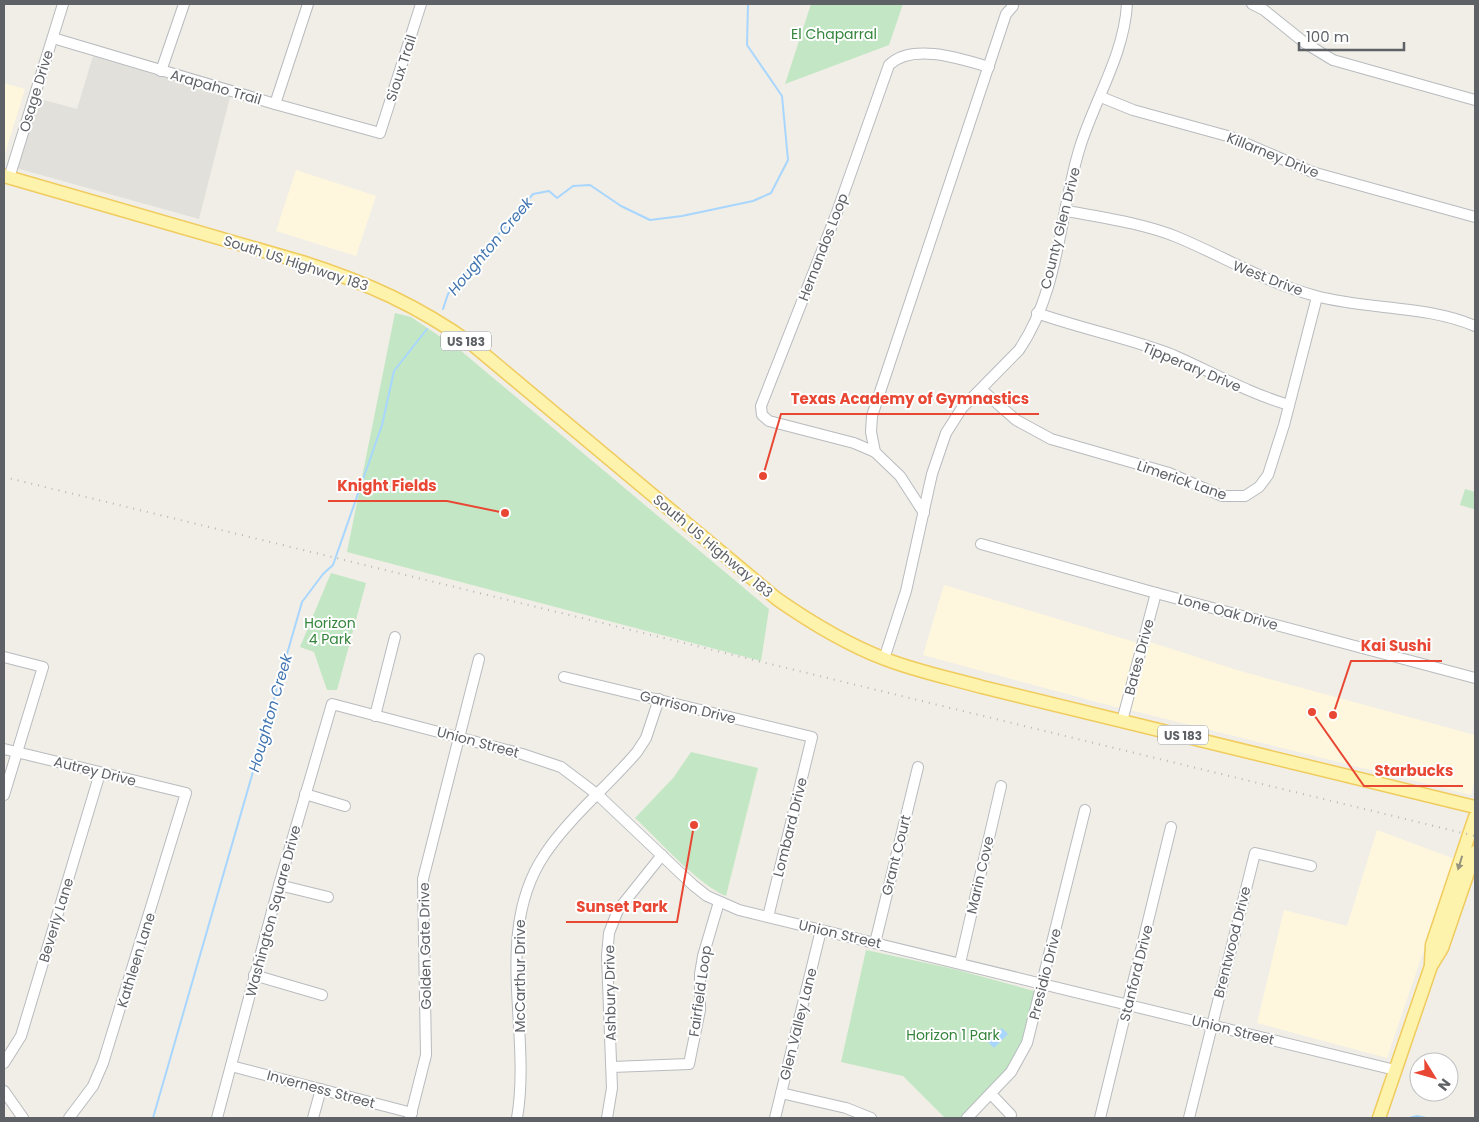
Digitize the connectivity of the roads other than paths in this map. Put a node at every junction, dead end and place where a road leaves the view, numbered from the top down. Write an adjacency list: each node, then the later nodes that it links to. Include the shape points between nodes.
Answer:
1 (63, 4): 8 (street, Osage Drive)
2 (184, 4): 10 (street)
3 (308, 4): 13 (street)
4 (421, 4): 14 (street, Sioux Trail)
5 (1127, 4): 11 (street, County Glen Drive, via 1123,32)
6 (1252, 4): 12 (street, via 1333,60)
7 (1013, 6): 9 (street, via 1006,14)
8 (53, 38): 10 (street, Arapaho Trail); 15 (street, Osage Drive)
9 (989, 67): 23 (street, via 874,408 871,432); 23 (street, Hernandos Loop, via 939,54 903,56 888,65 836,215 761,406 762,416 769,421 854,443)
10 (161, 71): 13 (street, Arapaho Trail)
11 (1101, 97): 16 (street, County Glen Drive, via 1080,148); 17 (street, Killarney Drive, via 1141,113 1232,137 1312,172)
12 (1475, 100)
13 (275, 104): 14 (street, Arapaho Trail)
14 (380, 133)
15 (6, 177): 30 (main road, South US Highway 183 / US 183, via 310,264 413,306 472,346 777,599 804,618)
16 (1067, 211): 18 (street, West Drive, via 1177,237 1263,278); 19 (street, County Glen Drive)
17 (1475, 217)
18 (1317, 297): 20 (street, West Drive, via 1445,316); 22 (street, Limerick Lane)
19 (1037, 313): 21 (street, County Glen Drive, via 1020,350); 22 (street, Tipperary Drive, via 1148,346 1251,393)
20 (1475, 326)
21 (982, 390): 22 (street, Limerick Lane, via 1016,420 1051,439 1169,473 1231,497 1253,492 1263,483); 24 (street, County Glen Drive, via 962,408 946,433 932,474)
22 (1289, 405)
23 (875, 452): 24 (street, Hernandos Loop, via 900,476)
24 (924, 513): 30 (street, County Glen Drive, via 906,591)
25 (981, 544): 26 (street, Lone Oak Drive)
26 (1156, 593): 32 (street, Lone Oak Drive); 36 (street, Bates Drive)
27 (395, 637): 35 (street)
28 (4, 657): 40 (street, via 43,667)
29 (479, 659): 37 (street, Golden Gate Drive)
30 (884, 659): 36 (main road, South US Highway 183 / US 183, via 919,671)
31 (564, 677): 33 (street, Garrison Drive)
32 (1475, 678)
33 (659, 699): 38 (street, Garrison Drive); 47 (street, McCarthur Drive, via 646,738)
34 (332, 704): 35 (street, Union Street); 45 (street, Washington Square Drive)
35 (375, 716): 37 (street, Union Street)
36 (1122, 721): 49 (main road, South US Highway 183 / US 183)
37 (459, 737): 47 (street, Union Street, via 561,767); 78 (street, Golden Gate Drive, via 423,879 426,1046)
38 (812, 737): 59 (street, Lombard Drive)
39 (4, 749): 40 (street, Autrey Drive)
40 (17, 752): 42 (street, Autrey Drive); 46 (street)
41 (918, 767): 61 (street, Grant Court)
42 (100, 774): 44 (street, Autrey Drive); 69 (street, Beverly Lane, via 22,1036)
43 (1001, 786): 62 (street, Marin Cove)
44 (186, 793): 80 (street, Kathleen Lane, via 104,1063 89,1092)
45 (305, 794): 48 (street); 56 (street, Washington Square Drive)
46 (4, 795)
47 (598, 795): 54 (street, Union Street); 83 (street, McCarthur Drive, via 545,853 523,900 517,936 521,1049)
48 (345, 806)
49 (1475, 807)
50 (1085, 810): 65 (street, Presidio Drive)
51 (1475, 817): 63 (main road, one-way to 63, via 1432,946)
52 (1171, 827): 67 (street, Stanford Drive)
53 (1475, 852): 63 (main road, via 1442,948)
54 (662, 855): 58 (street, Union Street, via 693,885); 71 (street, Ashbury Drive, via 618,910 609,933 607,956)
55 (1311, 866): 68 (street, Brentwood Drive, via 1255,853)
56 (279, 885): 57 (street); 64 (street, Washington Square Drive)
57 (328, 897)
58 (719, 902): 59 (street, Union Street); 71 (street, Fairfield Loop, via 703,956 700,1010 689,1064)
59 (768, 917): 60 (street, Union Street)
60 (821, 930): 61 (street, Union Street); 75 (street, Glen Valley Lane)
61 (875, 943): 62 (street, Union Street)
62 (960, 963): 65 (street, Union Street)
63 (1430, 966): 72 (main road)
64 (254, 975): 66 (street); 70 (street, Washington Square Drive)
65 (1043, 984): 67 (street, Union Street); 76 (street, Presidio Drive, via 1028,1043 1011,1072)
66 (322, 995)
67 (1128, 1004): 68 (street, Union Street); 88 (street, Stanford Drive)
68 (1211, 1025): 72 (street, Union Street); 89 (street, Brentwood Drive)
69 (4, 1063)
70 (231, 1066): 73 (street, Inverness Street); 81 (street, Washington Square Drive)
71 (612, 1068): 84 (street, Ashbury Drive)
72 (1395, 1070): 90 (main road)
73 (321, 1089): 78 (street, Inverness Street); 82 (street)
74 (4, 1091): 79 (street)
75 (781, 1093): 85 (street, Glen Valley Lane); 86 (street, via 846,1108)
76 (991, 1094): 77 (street); 87 (street, Presidio Drive)
77 (1011, 1115)
78 (411, 1116)
79 (23, 1118)
80 (69, 1118)
81 (217, 1118)
82 (313, 1118)
83 (517, 1118)
84 (607, 1118)
85 (775, 1118)
86 (871, 1118)
87 (967, 1118)
88 (1100, 1118)
89 (1189, 1118)
90 (1379, 1118)

